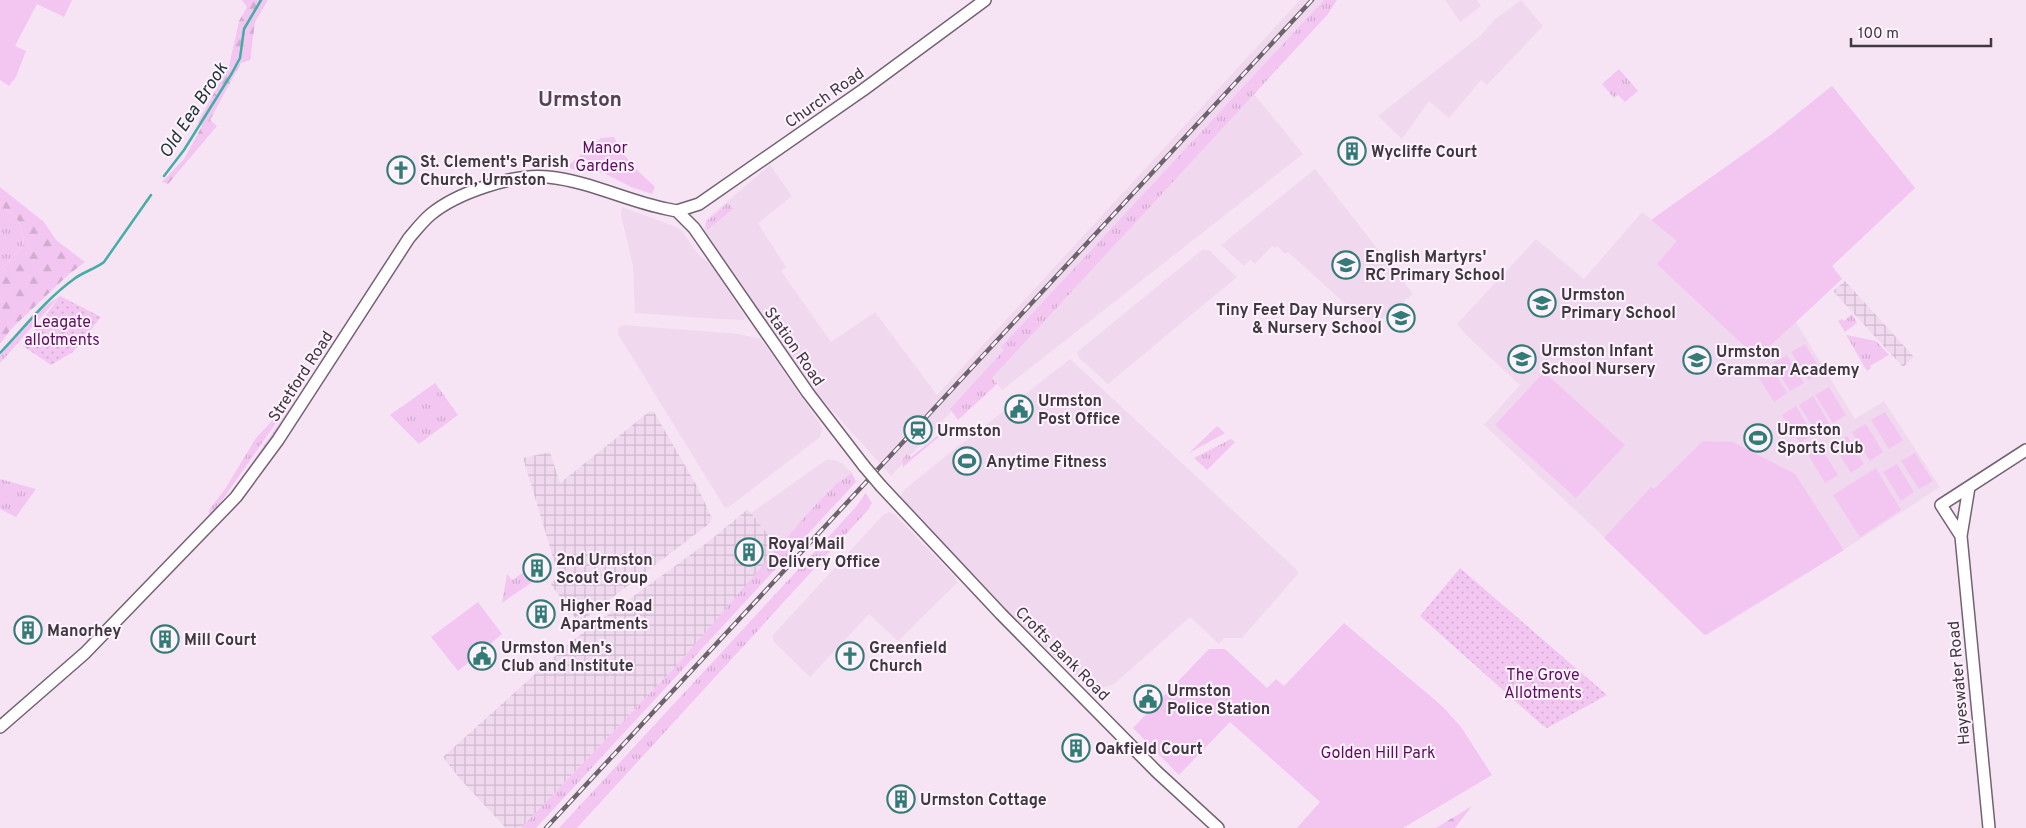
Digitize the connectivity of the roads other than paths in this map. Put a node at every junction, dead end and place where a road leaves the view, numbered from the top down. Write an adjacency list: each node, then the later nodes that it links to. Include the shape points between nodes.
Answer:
1 (985, 0): 2 (main road, Church Road, via 712,196)
2 (677, 211): 5 (main road, Station Road, bridge, via 694,228 808,393); 7 (main road, Stretford Road, via 561,179 534,176 481,189 431,215 410,238 278,440 236,497 85,653)
3 (2025, 450): 4 (main road)
4 (1969, 487): 6 (main road, Hayeswater Road); 6 (main road, Hayeswater Road, via 1940,505)
5 (890, 497): 8 (main road, Crofts Bank Road, via 1157,772)
6 (1961, 536): 9 (main road, Hayeswater Road)
7 (0, 727)
8 (1218, 828)
9 (1989, 828)

